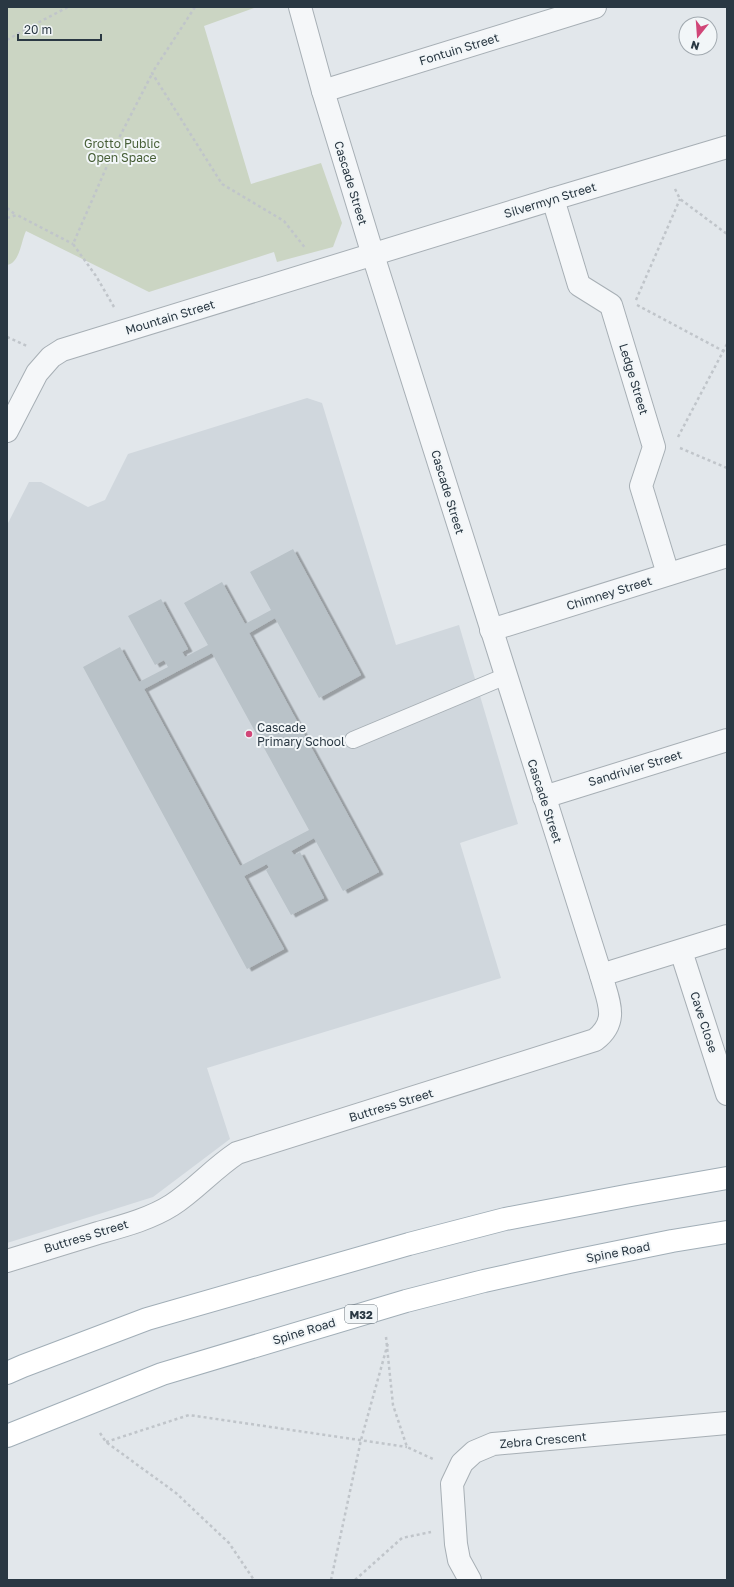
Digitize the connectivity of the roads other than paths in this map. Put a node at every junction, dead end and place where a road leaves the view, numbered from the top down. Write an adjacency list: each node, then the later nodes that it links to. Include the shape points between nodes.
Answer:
1 (300, 7): 3 (street, Cascade Street)
2 (595, 7): 3 (street, Fontuin Street)
3 (323, 91): 6 (street, Cascade Street)
4 (727, 147): 5 (street, Silvermyn Street)
5 (553, 199): 6 (street, Silvermyn Street); 9 (street, Ledge Street, via 579,285 611,305 654,447 641,486)
6 (373, 254): 7 (street, Mountain Street, via 62,350 51,357 37,373); 10 (street, Cascade Street)
7 (7, 431)
8 (727, 556): 9 (street, Chimney Street)
9 (668, 574): 10 (street, Chimney Street)
10 (491, 630): 11 (street, Cascade Street)
11 (506, 676): 12 (lane); 14 (street, Cascade Street)
12 (353, 740)
13 (727, 740): 14 (street, Sandrivier Street)
14 (544, 797): 17 (street, Cascade Street)
15 (727, 936): 16 (street)
16 (681, 951): 17 (street); 18 (street, Cave Close)
17 (600, 975): 21 (street, Buttress Street, via 611,1009 611,1017 603,1034 595,1040 237,1153 186,1194 157,1212 126,1225)
18 (727, 1094)
19 (727, 1178): 22 (main road, via 505,1219 408,1244 147,1319)
20 (727, 1232): 24 (main road, Spine Road / M32, via 569,1262 406,1301 162,1374)
21 (7, 1261)
22 (7, 1373)
23 (727, 1423): 25 (street, Zebra Crescent, via 493,1444 474,1452 462,1463 452,1484 459,1560)
24 (7, 1436)
25 (470, 1580)

